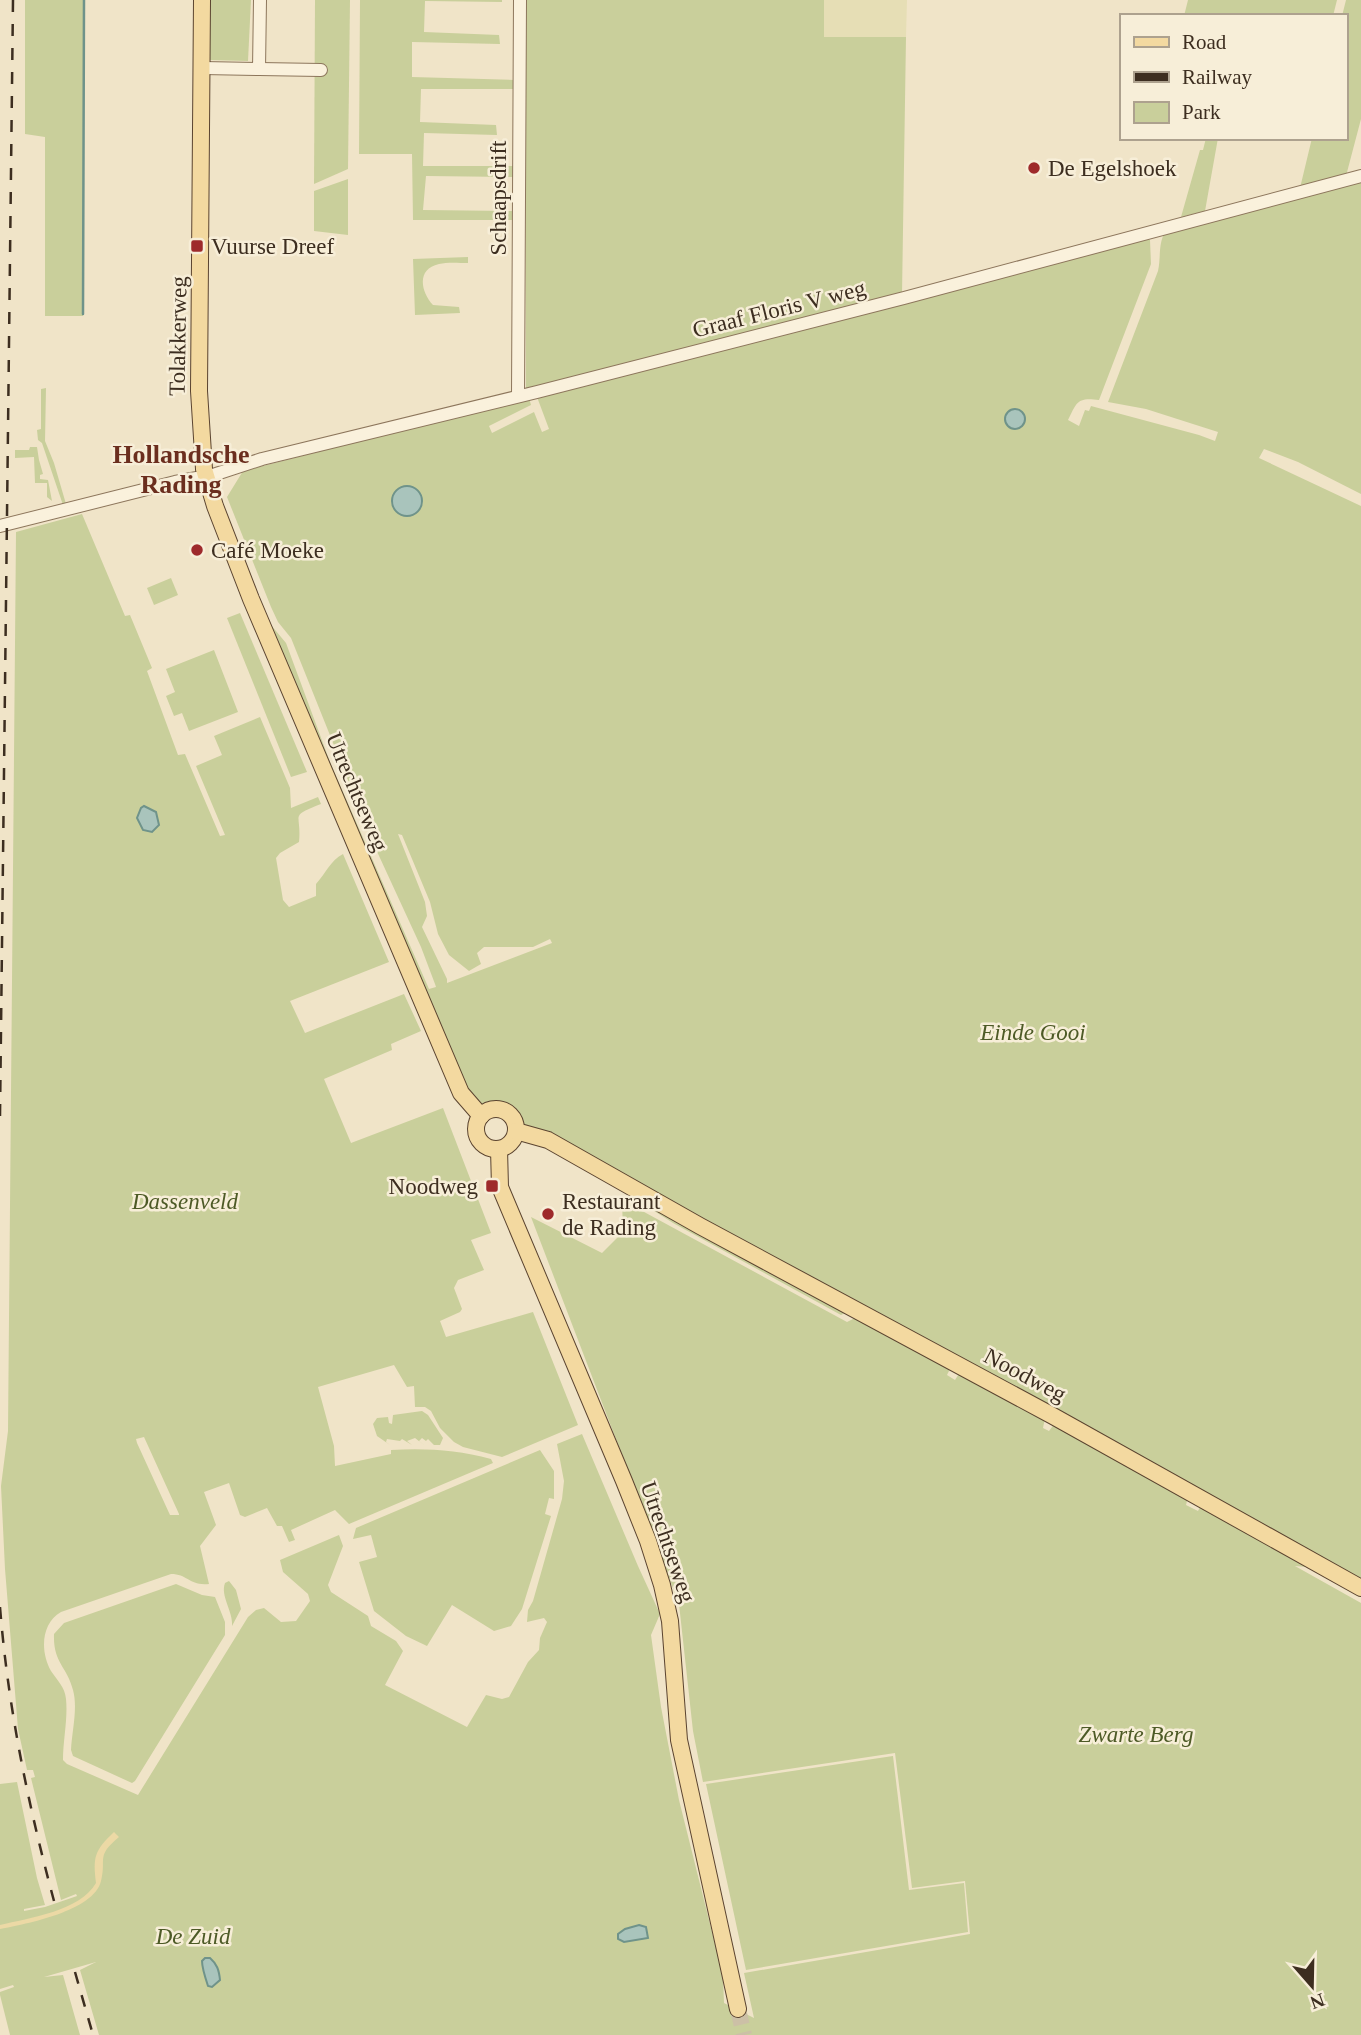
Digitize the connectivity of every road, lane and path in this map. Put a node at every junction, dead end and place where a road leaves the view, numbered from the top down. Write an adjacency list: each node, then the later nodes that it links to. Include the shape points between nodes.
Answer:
1 (202, 0): 4 (main road, Tolakkerweg)
2 (260, 0): 5 (street)
3 (520, 0): 8 (street, Schaapsdrift)
4 (203, 68): 5 (street); 9 (main road, Tolakkerweg, via 200,391)
5 (259, 69): 6 (street)
6 (321, 70)
7 (1361, 176): 8 (street, Graaf Floris V weg)
8 (518, 396): 9 (street, Graaf Floris V weg, via 262,458)
9 (206, 477): 10 (street, Graaf Floris V weg); 11 (main road, Utrechtseweg, via 251,598 461,1093)
10 (0, 526)
11 (481, 1116): 12 (main road, via 492,1110 504,1111 513,1119); 13 (main road, via 476,1131 479,1139)
12 (516, 1131): 13 (main road, via 510,1143); 14 (main road, Noodweg, via 548,1140)
13 (499, 1149): 15 (main road, Utrechtseweg, via 500,1187 662,1585 670,1621 679,1740)
14 (1361, 1588)
15 (738, 2009)

